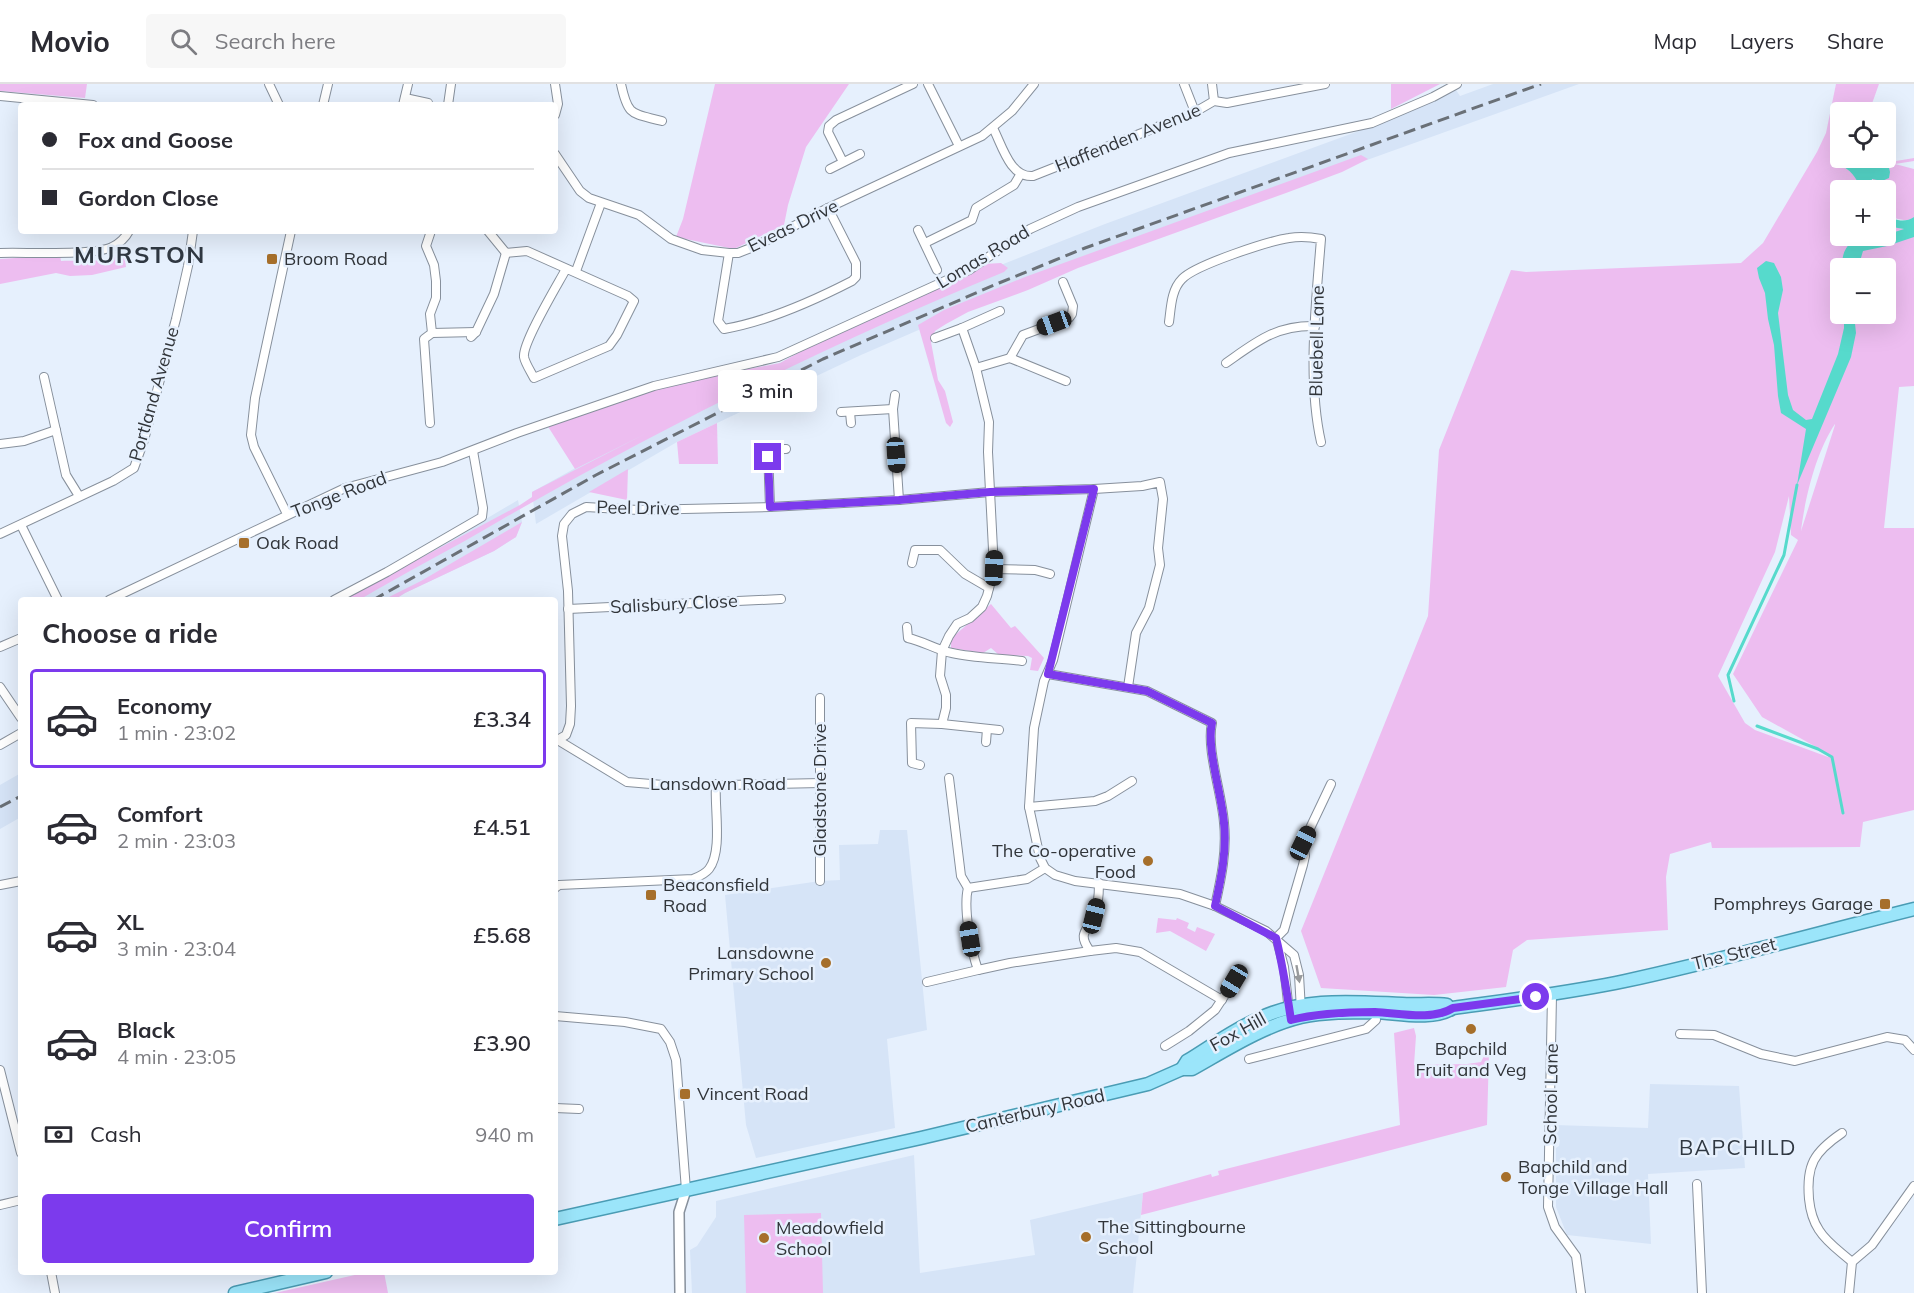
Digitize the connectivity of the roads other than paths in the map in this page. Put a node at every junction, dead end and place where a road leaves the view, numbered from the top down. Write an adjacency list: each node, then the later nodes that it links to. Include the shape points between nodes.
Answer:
1 (269, 84): 17 (street)
2 (328, 84): 18 (street)
3 (408, 84): 19 (street)
4 (451, 84): 20 (street)
5 (555, 84): 21 (street)
6 (621, 84): 23 (street, via 625,105 633,114)
7 (913, 84): 28 (street, via 829,126 828,132)
8 (928, 84): 25 (street)
9 (1034, 84): 24 (street, Eveas Drive)
10 (1184, 84): 22 (street)
11 (1212, 84): 15 (street)
12 (1325, 84): 15 (street, Haffenden Avenue, via 1227,103)
13 (1457, 84): 63 (street, Lomas Road, via 1372,123 1229,153 1078,207 1030,229 969,270 778,357 654,386)
14 (0, 96): 16 (street)
15 (1214, 101): 22 (street, Haffenden Avenue)
16 (62, 102)
17 (275, 102)
18 (323, 102)
19 (404, 102)
20 (448, 102)
21 (558, 102)
22 (1195, 112): 30 (street, Haffenden Avenue, via 1033,177)
23 (662, 121)
24 (993, 128): 25 (street, Eveas Drive); 30 (street)
25 (959, 146): 32 (street, Eveas Drive)
26 (860, 154): 28 (street)
27 (558, 158): 31 (street, Eveas Drive, via 580,191)
28 (843, 162): 29 (street)
29 (830, 169)
30 (1020, 175): 39 (street, via 1014,185 976,208 972,220)
31 (602, 203): 42 (street, Eveas Drive, via 639,215 670,239); 45 (street)
32 (828, 208): 42 (street, Eveas Drive, via 756,246); 42 (street, via 856,264 856,277 818,298 724,329 718,321)
33 (918, 230): 39 (street)
34 (127, 234): 40 (street, via 111,248)
35 (193, 234): 72 (street, Portland Avenue, via 176,319 134,468)
36 (290, 234): 75 (street, via 255,398 251,435)
37 (430, 234): 51 (street, via 426,246 436,281 436,298 430,314)
38 (490, 234): 41 (street)
39 (925, 243): 44 (street)
40 (0, 253)
41 (506, 253): 43 (street, via 527,251); 51 (street, via 494,294 473,334)
42 (729, 254)
43 (566, 269): 45 (street); 45 (street, via 525,350 524,357 534,378 609,346 634,301)
44 (937, 270)
45 (576, 272)
46 (1064, 282): 53 (street, via 1073,306 1072,315 1023,335)
47 (1000, 311): 50 (street)
48 (1169, 322): 49 (street, Bluebell Lane, via 1176,287 1191,272 1269,243 1309,237 1321,239)
49 (1315, 326): 54 (street, via 1287,327 1264,336); 64 (street, Bluebell Lane, via 1316,423)
50 (962, 328): 52 (street); 55 (street)
51 (432, 333): 60 (street, via 424,339)
52 (935, 338)
53 (1010, 358): 55 (street); 57 (street)
54 (1226, 363)
55 (976, 368): 71 (street, via 989,422)
56 (44, 377): 62 (street)
57 (1066, 381)
58 (895, 395): 59 (street)
59 (893, 409): 61 (street, via 845,412); 73 (street)
60 (430, 423)
61 (851, 423)
62 (56, 430): 65 (street); 72 (street, via 66,475)
63 (510, 436): 69 (street, Tonge Road)
64 (1321, 442)
65 (0, 444)
66 (768, 449): 67 (street); 68 (street); 74 (street)
67 (786, 449)
68 (756, 450)
69 (473, 451): 75 (street, Tonge Road, via 345,488); 84 (street, via 482,516)
70 (1094, 489): 71 (street, Peel Drive); 92 (street); 94 (street, Peel Drive, via 1160,482 1163,499 1160,565 1149,608 1136,633)
71 (990, 492): 73 (street, Peel Drive); 79 (street)
72 (78, 496): 76 (street, Portland Avenue)
73 (899, 500): 74 (street, Peel Drive)
74 (770, 507): 86 (street, Peel Drive, via 586,507 572,514 564,524 562,536)
75 (287, 514): 83 (street, Tonge Road)
76 (21, 525): 77 (street, Portland Avenue); 82 (street)
77 (0, 534)
78 (912, 563): 81 (street, via 915,550 940,550 965,574)
79 (994, 568): 80 (street); 81 (street)
80 (1050, 574)
81 (989, 588): 90 (street, via 982,607 957,624)
82 (57, 597)
83 (115, 597)
84 (340, 597)
85 (781, 599): 86 (street, Salisbury Close)
86 (568, 609): 101 (street, Peel Drive, via 570,724 566,735)
87 (907, 627): 90 (street, via 908,638)
88 (18, 639): 89 (street)
89 (0, 647)
90 (942, 651): 91 (street); 97 (street, via 940,676 946,695)
91 (1022, 661)
92 (1048, 674): 94 (street); 111 (street, via 1034,728)
93 (0, 687): 96 (street)
94 (1128, 687): 119 (street, via 1147,691 1212,723 1210,742 1225,825)
95 (820, 698): 108 (street, Gladstone Drive)
96 (18, 714)
97 (942, 724): 98 (street); 105 (street, via 911,723 912,763)
98 (987, 729): 99 (street); 103 (street)
99 (999, 730)
100 (18, 735): 104 (street)
101 (558, 739)
102 (558, 740): 109 (street, Lansdown Road, via 627,782)
103 (986, 742)
104 (0, 745)
105 (920, 765)
106 (949, 778): 118 (street, via 961,876)
107 (1132, 781): 111 (street, via 1095,801)
108 (821, 783): 109 (street, Lansdown Road); 113 (street, Gladstone Drive)
109 (716, 784): 117 (street, via 715,854 701,876)
110 (1331, 784): 121 (street, via 1303,843 1303,865 1284,930)
111 (1029, 807): 112 (street)
112 (1045, 868): 115 (street, via 1075,881); 118 (street, via 1028,879)
113 (820, 881)
114 (18, 882): 116 (street)
115 (1099, 883): 119 (street, via 1180,894); 122 (street, via 1094,916 1084,934)
116 (0, 885)
117 (558, 886)
118 (968, 888): 123 (street, via 968,923)
119 (1215, 906): 121 (street)
120 (1914, 909): 126 (main road, The Street, via 1700,963)
121 (1276, 938): 129 (street); 129 (street, one-way to 129, via 1294,955 1299,975)
122 (1090, 951): 123 (street); 127 (street, via 1116,948 1140,952)
123 (978, 970): 125 (street)
124 (1234, 981): 127 (street)
125 (927, 982)
126 (1552, 995): 128 (main road, Fox Hill, via 1453,1008); 153 (street, School Lane, via 1548,1207 1555,1227 1576,1256)
127 (1222, 1000): 132 (street, via 1206,1019)
128 (1374, 1008): 129 (main road, Fox Hill); 134 (street, Fox Hill, via 1376,1020 1366,1029)
129 (1296, 1013): 136 (main road, Fox Hill, via 1192,1069 1182,1069)
130 (558, 1016): 143 (street, via 661,1029 676,1060)
131 (1680, 1034): 133 (street, via 1714,1035 1761,1054 1795,1061 1887,1037 1905,1040)
132 (1165, 1046)
133 (1914, 1050)
134 (1249, 1059)
135 (0, 1070): 140 (street)
136 (1148, 1084): 143 (main road, Canterbury Road)
137 (558, 1108): 138 (street)
138 (579, 1109)
139 (1842, 1133): 147 (street, via 1821,1149 1811,1164 1810,1208 1827,1241)
140 (18, 1141)
141 (1696, 1184): 154 (street)
142 (1914, 1187): 147 (street, via 1872,1245)
143 (686, 1190): 146 (main road); 152 (street, via 679,1212)
144 (18, 1201): 145 (street)
145 (0, 1205)
146 (558, 1218)
147 (1852, 1262): 155 (street)
148 (52, 1275): 150 (street)
149 (313, 1275): 151 (main road)
150 (55, 1293)
151 (235, 1293)
152 (680, 1293)
153 (1581, 1293)
154 (1701, 1293)
155 (1849, 1293)

